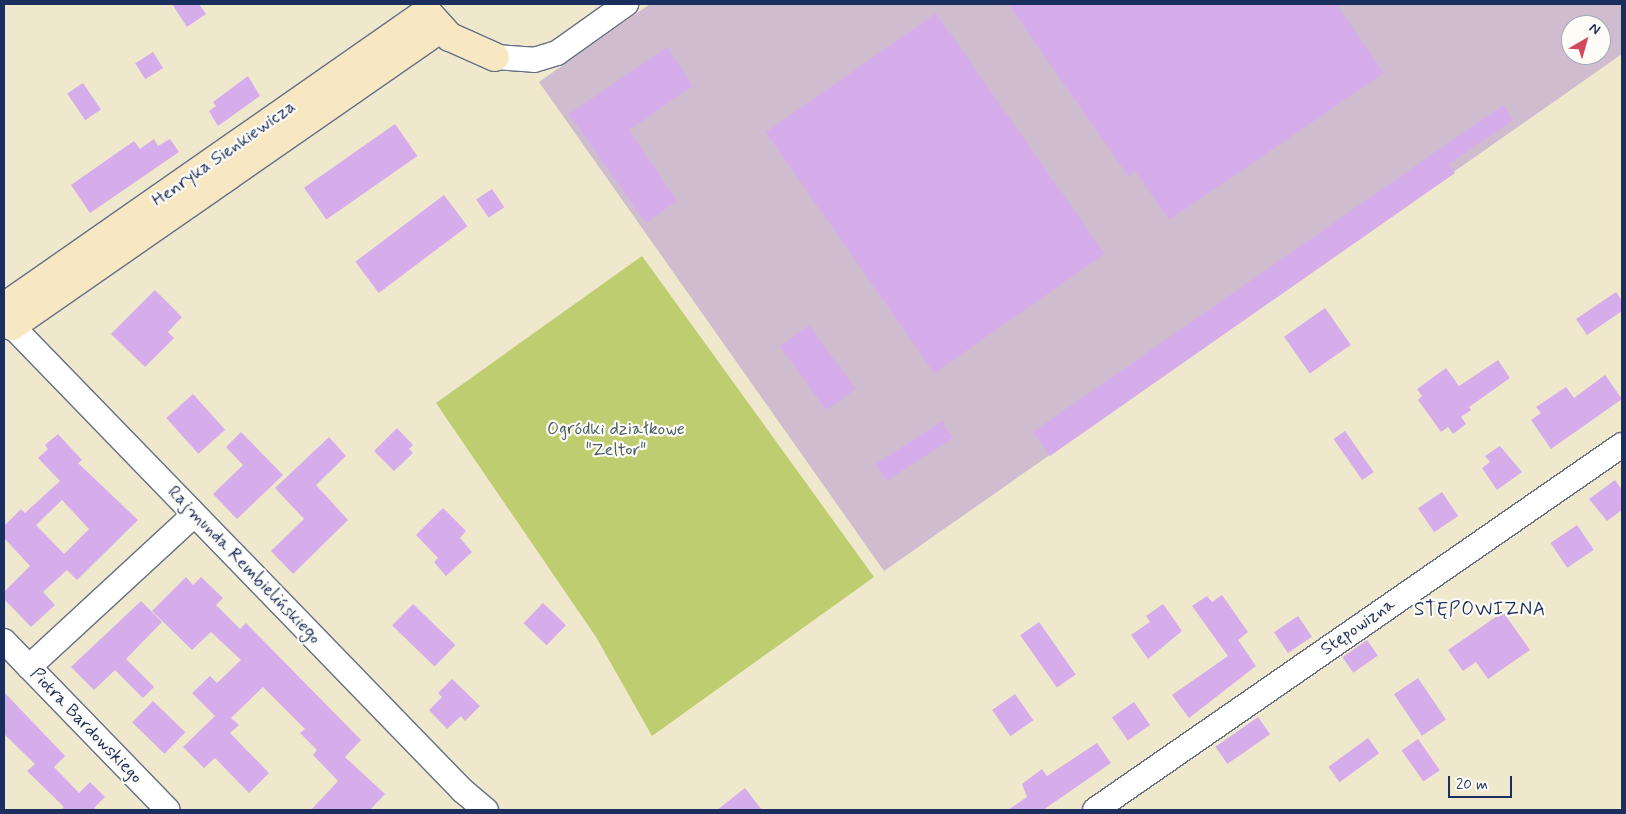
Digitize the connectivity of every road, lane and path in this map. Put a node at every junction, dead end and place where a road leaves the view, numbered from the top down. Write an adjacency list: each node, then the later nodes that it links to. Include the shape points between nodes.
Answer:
1 (626, 4): 3 (street, Henryka Sienkiewicza, via 556,53 534,60)
2 (430, 15): 3 (street, Henryka Sienkiewicza, via 466,46); 4 (street, Henryka Sienkiewicza)
3 (495, 57)
4 (7, 317): 6 (street, Rajmunda Rembielińskiego)
5 (1622, 445): 11 (street, Stępowizna)
6 (194, 515): 8 (street); 10 (street, Rajmunda Rembielińskiego, via 463,791)
7 (4, 641): 8 (street, Piotra Bardowskiego)
8 (29, 667): 9 (street, Piotra Bardowskiego)
9 (168, 810)
10 (486, 810)
11 (1095, 810)

